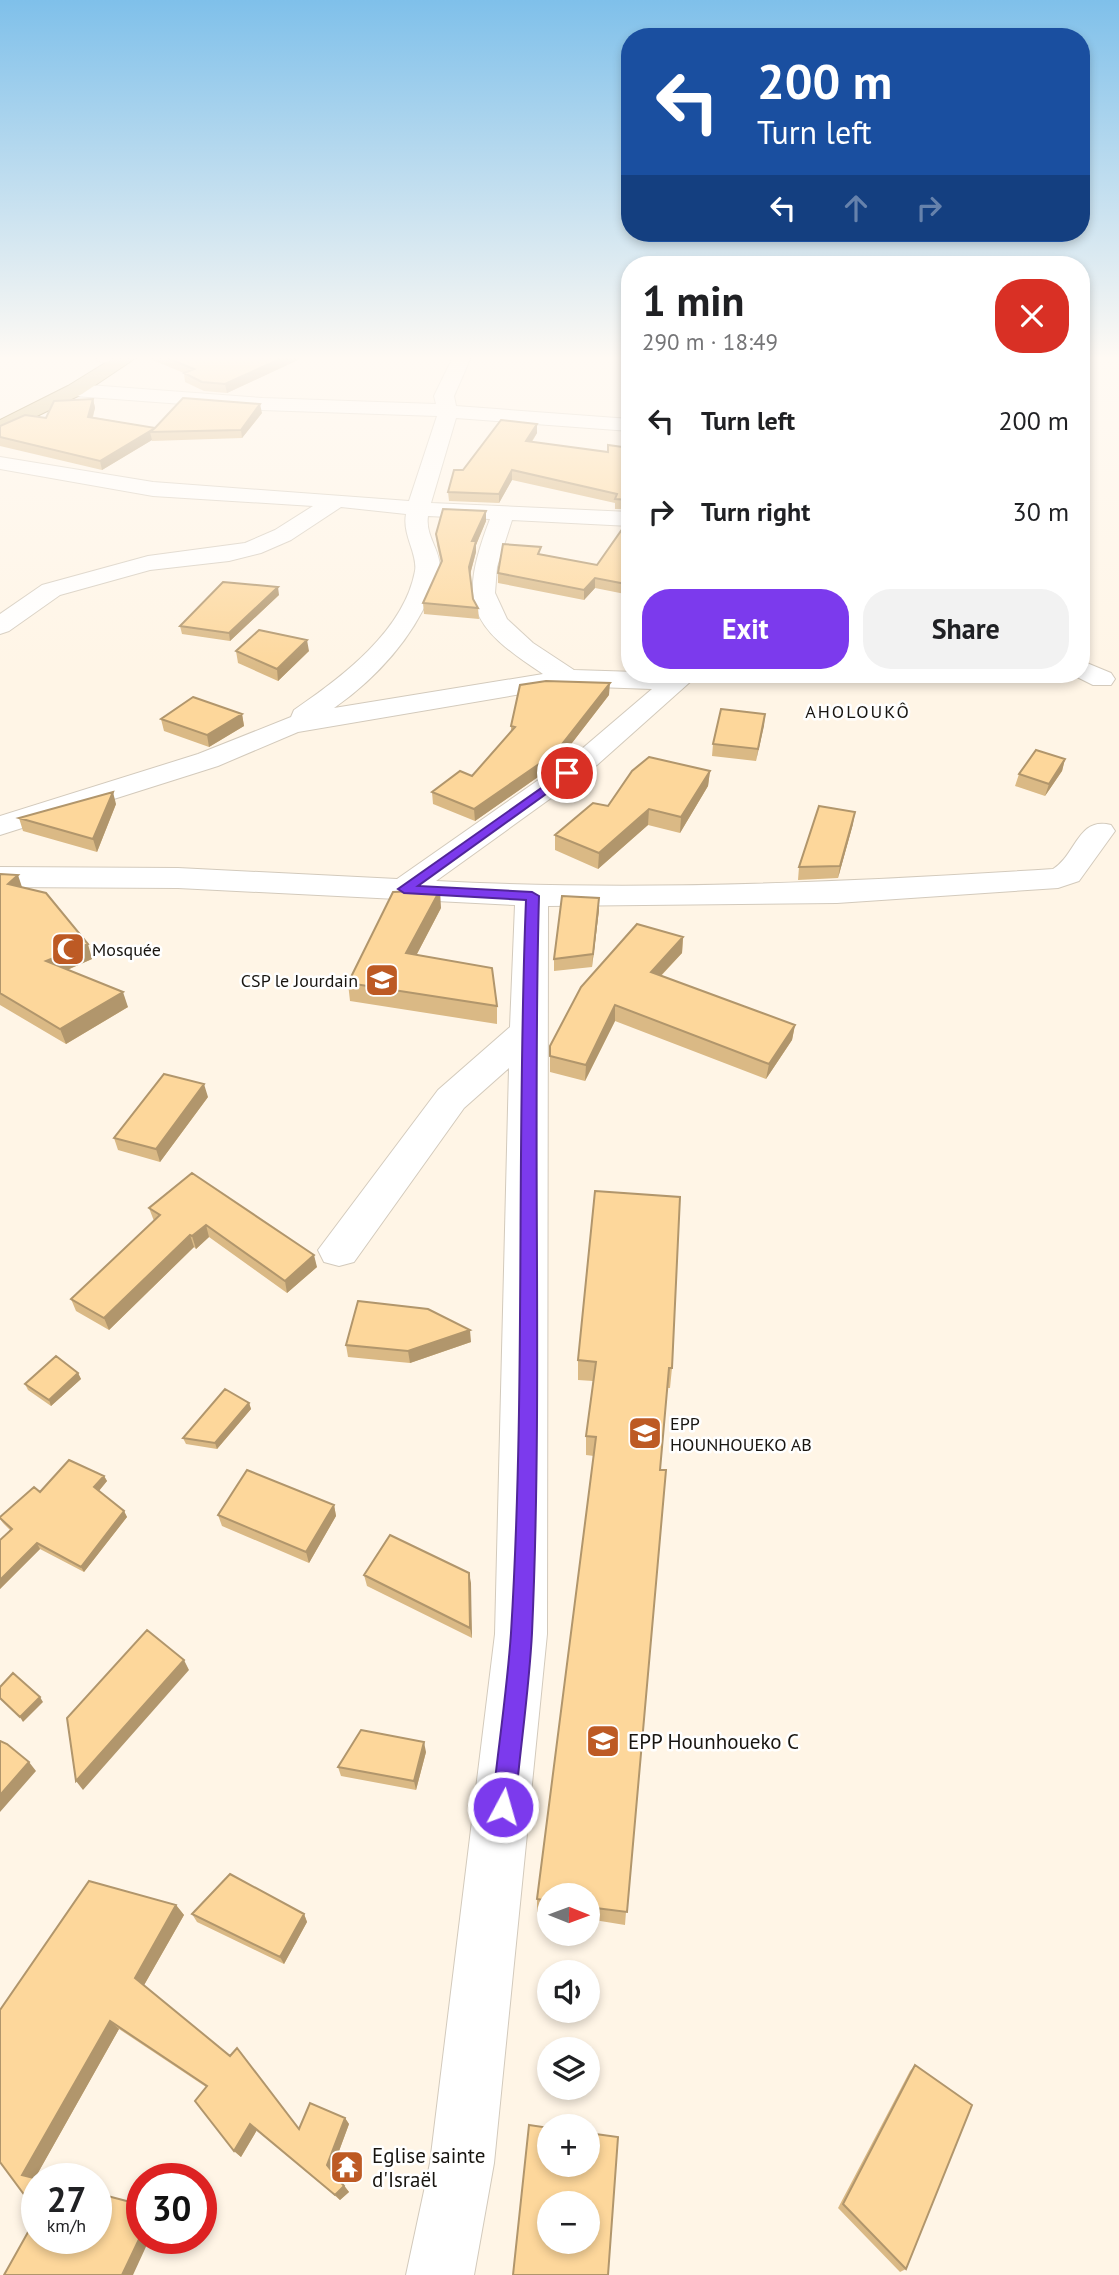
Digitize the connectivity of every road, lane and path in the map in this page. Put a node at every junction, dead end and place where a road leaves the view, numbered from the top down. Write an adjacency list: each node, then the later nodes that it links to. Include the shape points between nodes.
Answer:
1 (0, 463): 3 (street, via 153,489)
2 (430, 463): 4 (street)
3 (334, 502): 4 (street); 7 (street, via 283,535 253,548 148,563 51,590)
4 (418, 509): 5 (street); 11 (street, via 415,528 428,568 413,606 385,648 352,682)
5 (503, 513): 6 (street); 8 (street, via 482,577 486,603 501,629)
6 (621, 519)
7 (0, 626)
8 (568, 678): 9 (street); 11 (street)
9 (621, 678)
10 (676, 683): 15 (street, via 587,759)
11 (290, 725): 12 (street, via 208,760)
12 (0, 826)
13 (1100, 831): 16 (street, via 1068,874 1058,878 824,894)
14 (0, 877): 15 (street, via 178,878)
15 (404, 889): 16 (street)
16 (532, 896): 17 (street)
17 (528, 1031): 18 (street, via 452,1099); 19 (street, via 521,1634 462,2163)
18 (339, 1250)
19 (440, 2275)

